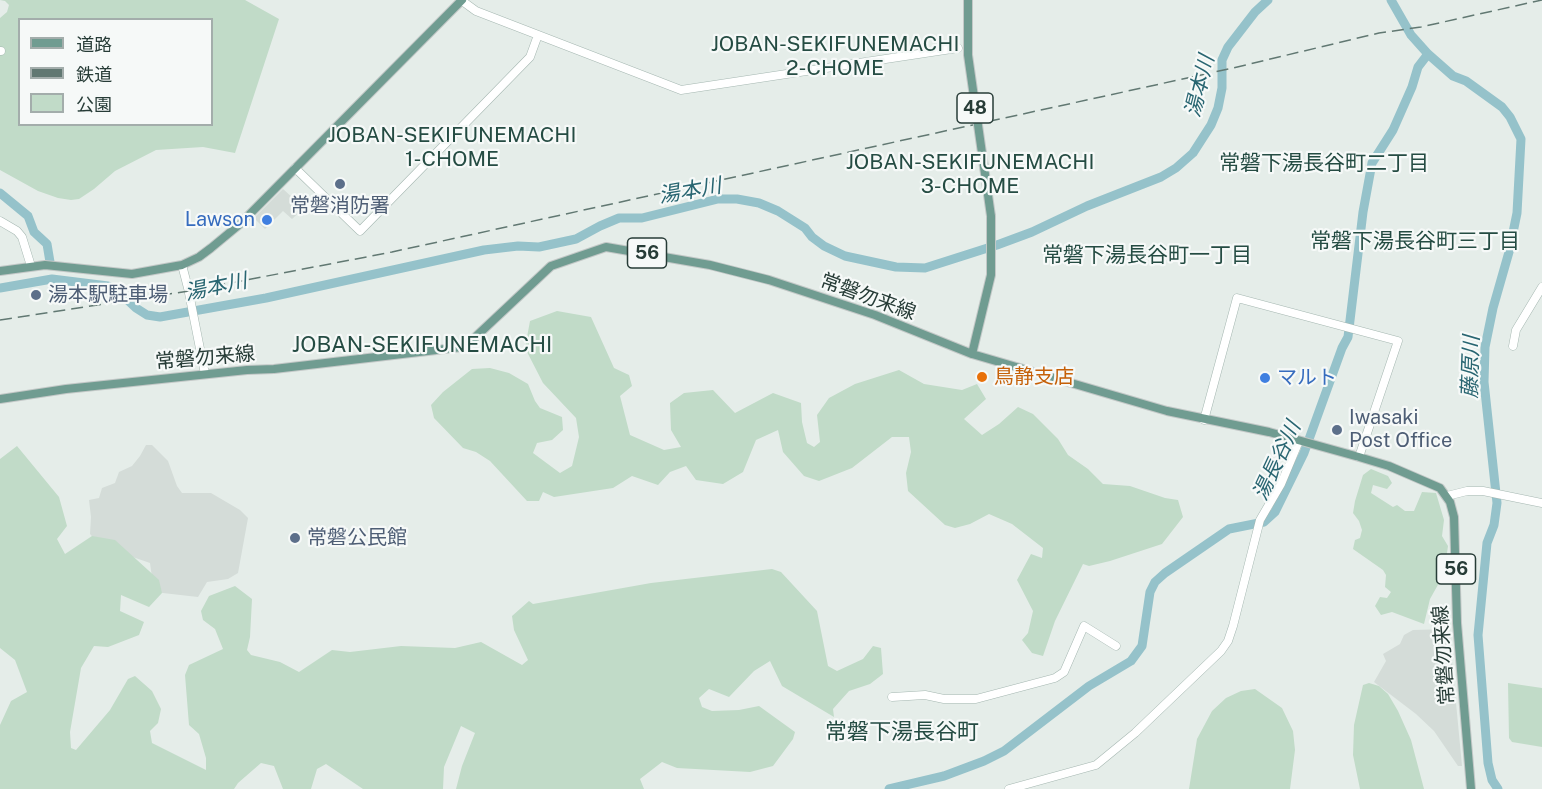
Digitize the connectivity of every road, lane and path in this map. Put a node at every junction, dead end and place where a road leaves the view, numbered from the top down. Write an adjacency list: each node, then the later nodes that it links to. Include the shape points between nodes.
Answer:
1 (461, 0): 3 (street, via 476,11); 5 (main road)
2 (968, 0): 12 (main road, 48, bridge, via 968,55 991,216 992,254 987,295)
3 (538, 35): 4 (street, via 681,90); 5 (street, via 530,57 360,231)
4 (957, 48)
5 (296, 168): 7 (main road, via 223,239)
6 (0, 221): 8 (street, via 22,237)
7 (182, 265): 8 (main road, via 132,274); 13 (street)
8 (31, 266): 9 (main road)
9 (0, 271)
10 (1542, 287): 11 (street, via 1516,330)
11 (1513, 346)
12 (972, 354): 13 (main road, 常磐勿来線 / 56, via 769,279 606,247 551,266 465,346); 15 (main road, 常磐勿来線 / 56)
13 (205, 374): 14 (main road, 常磐勿来線 / 56)
14 (0, 399)
15 (1204, 420): 16 (main road, 常磐勿来線 / 56); 17 (street, via 1237,298 1398,341)
16 (1305, 442): 17 (main road, 常磐勿来線 / 56); 22 (street, via 1260,520 1229,637 1211,662 1096,765)
17 (1359, 457): 18 (main road, 常磐勿来線 / 56, via 1435,486)
18 (1447, 496): 19 (street, via 1482,491); 23 (main road, 常磐勿来線 / 56, via 1454,517 1457,623)
19 (1542, 503)
20 (1116, 646): 21 (street, via 1084,626 1064,672 1055,678 976,699)
21 (892, 697)
22 (1009, 789)
23 (1471, 789)

